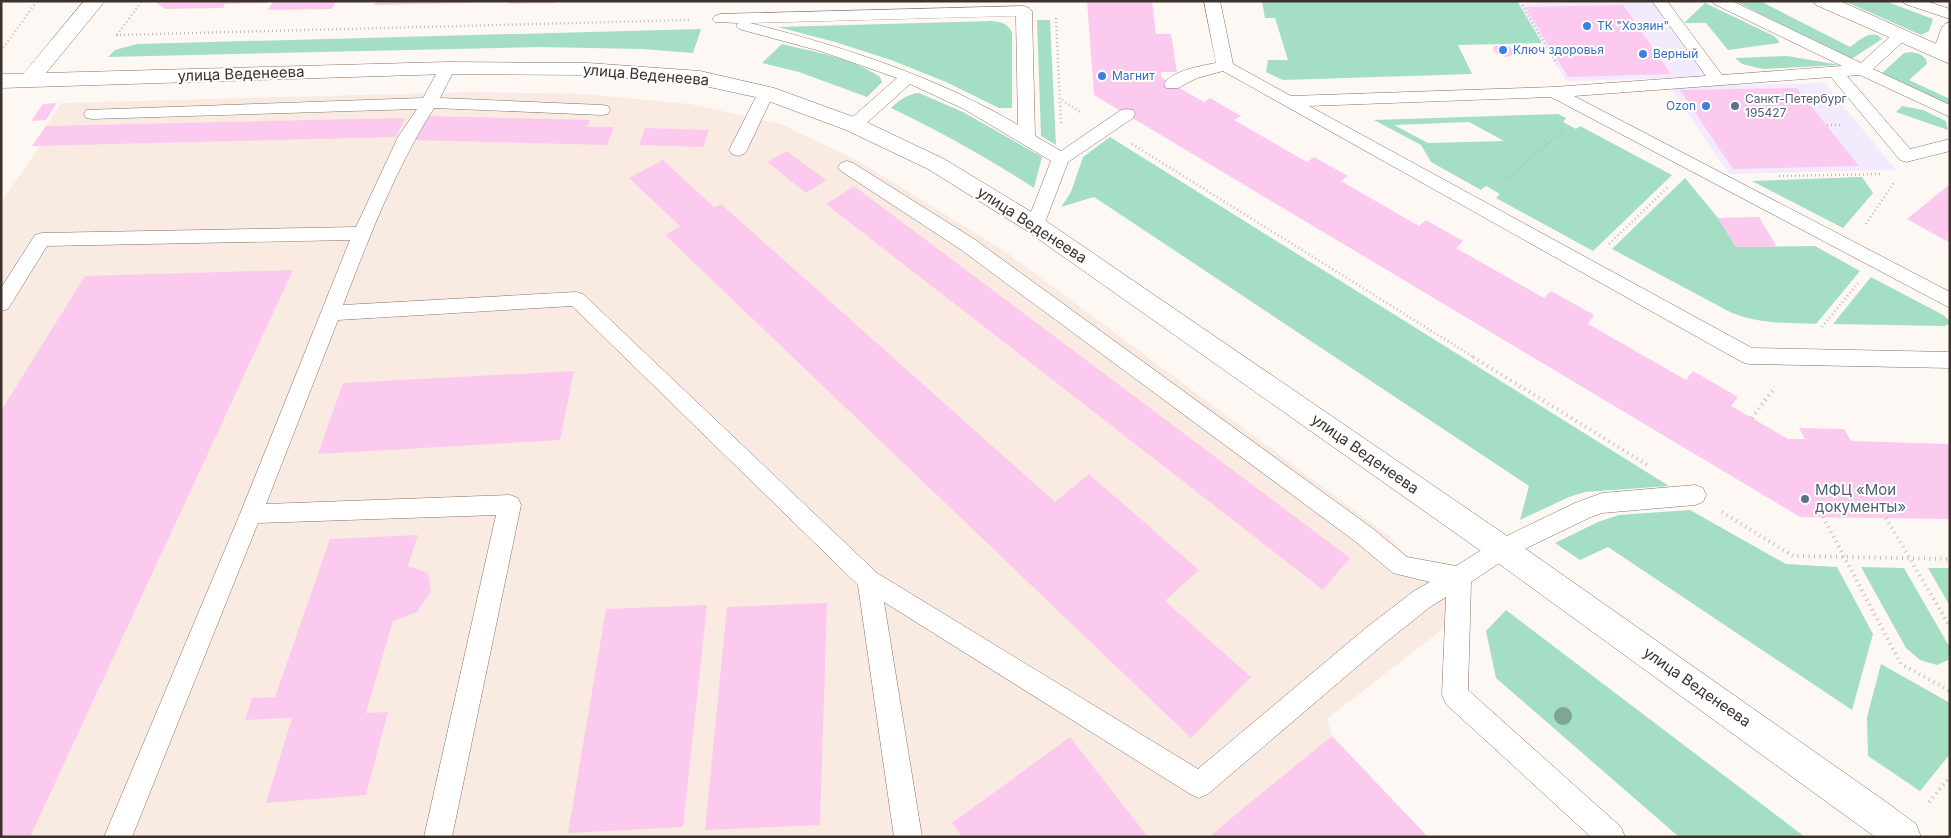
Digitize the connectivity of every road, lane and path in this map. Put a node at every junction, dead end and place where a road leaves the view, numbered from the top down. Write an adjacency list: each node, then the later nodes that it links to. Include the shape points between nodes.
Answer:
1 (37, 1): 15 (path)
2 (94, 1): 23 (street)
3 (142, 1): 12 (path, via 116,35)
4 (1212, 1): 17 (lane)
5 (1522, 1): 26 (path, via 1523,8)
6 (1659, 1): 22 (lane)
7 (1719, 1): 19 (lane)
8 (1822, 1): 14 (street)
9 (1910, 1): 10 (lane)
10 (1950, 14)
11 (1054, 16): 29 (path, via 1057,21)
12 (720, 19): 21 (lane, via 810,42); 39 (lane, via 1024,11)
13 (1950, 26): 16 (lane)
14 (1900, 36): 16 (street); 19 (lane)
15 (1, 51)
16 (1945, 56)
17 (1226, 66): 25 (lane, via 1204,69); 30 (lane)
18 (447, 68): 23 (street, улица Веденеева); 28 (street, улица Веденеева, via 588,69 700,78); 31 (lane)
19 (1862, 70): 20 (lane); 34 (lane)
20 (1835, 72): 22 (lane); 40 (lane, via 1906,156)
21 (908, 77): 37 (lane); 39 (lane, via 956,98)
22 (1717, 79): 26 (lane)
23 (29, 80): 24 (street, улица Веденеева)
24 (1, 81)
25 (1172, 84)
26 (1574, 90): 27 (lane)
27 (1554, 92): 30 (lane); 33 (lane)
28 (766, 93): 37 (street, улица Веденеева); 41 (lane)
29 (1062, 100): 38 (path); 42 (path)
30 (1288, 101): 48 (lane)
31 (429, 103): 32 (lane); 35 (lane); 50 (lane, via 407,137)
32 (602, 110)
33 (1587, 110): 43 (lane); 48 (path)
34 (1950, 112)
35 (92, 114)
36 (1127, 114): 38 (lane)
37 (854, 125): 49 (street, улица Веденеева, via 936,164)
38 (1106, 128): 42 (lane); 59 (path)
39 (1027, 138): 42 (lane)
40 (1950, 145)
41 (738, 150)
42 (1061, 158): 49 (lane)
43 (1691, 164): 51 (lane); 53 (path)
44 (847, 167): 67 (lane, via 967,244 1364,535 1400,566)
45 (1900, 173): 51 (path)
46 (1890, 174): 47 (path)
47 (1774, 176)
48 (1475, 205): 53 (lane)
49 (1035, 225): 63 (street, улица Веденеева)
50 (362, 233): 55 (lane, via 42,240); 56 (lane)
51 (1850, 248): 52 (lane)
52 (1875, 262): 54 (lane); 57 (path)
53 (1586, 266): 57 (lane, via 1749,356)
54 (1950, 301)
55 (1, 304)
56 (331, 313): 60 (lane); 68 (lane, via 576,299)
57 (1797, 357): 58 (lane)
58 (1950, 360)
59 (1695, 495): 63 (lane, via 1602,503); 64 (path, via 1793,556)
60 (251, 514): 73 (lane); 74 (lane, via 510,505)
61 (1822, 517): 64 (path)
62 (1886, 518): 65 (path)
63 (1502, 549): 67 (lane); 77 (street, улица Веденеева)
64 (1844, 557): 65 (path); 70 (path, via 1901,664)
65 (1910, 558): 66 (path); 69 (path)
66 (1950, 559)
67 (1458, 577): 68 (lane, via 1376,635 1199,785); 76 (lane, via 1456,695)
68 (869, 580): 75 (lane)
69 (1950, 627)
70 (1950, 692)
71 (1950, 776): 72 (path)
72 (1929, 802)
73 (118, 837)
74 (438, 837)
75 (908, 837)
76 (1611, 837)
77 (1903, 837)

